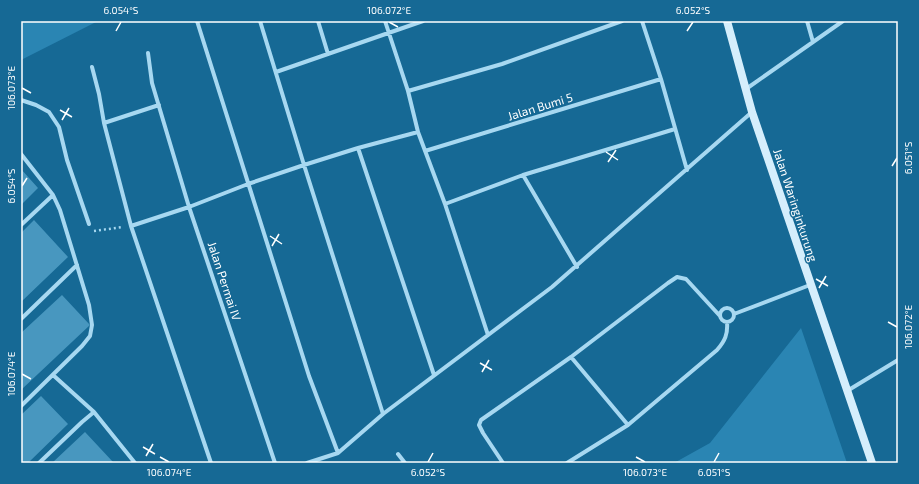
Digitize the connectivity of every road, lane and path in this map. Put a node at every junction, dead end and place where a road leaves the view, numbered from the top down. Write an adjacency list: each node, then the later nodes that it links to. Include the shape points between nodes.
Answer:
1 (197, 21): 32 (street)
2 (260, 21): 16 (street)
3 (318, 21): 14 (street)
4 (385, 21): 11 (street)
5 (423, 21): 11 (street)
6 (622, 21): 19 (street, via 502,64)
7 (642, 21): 17 (street)
8 (728, 21): 18 (street, Jalan Waringinkurung)
9 (808, 21): 12 (street)
10 (843, 21): 12 (street)
11 (389, 32): 14 (street); 19 (street)
12 (813, 42): 18 (street)
13 (148, 53): 21 (street, Jalan Permai IV, via 152,83)
14 (328, 54): 16 (street)
15 (92, 67): 23 (street)
16 (276, 72): 29 (street)
17 (661, 79): 24 (street); 27 (street, Jalan Bumi 5)
18 (746, 89): 22 (street, Jalan Waringinkurung)
19 (408, 91): 25 (street)
20 (21, 100): 36 (street, via 49,112 59,127 67,160)
21 (159, 105): 23 (street); 35 (street, Jalan Permai IV)
22 (752, 112): 30 (street); 41 (street, Jalan Waringinkurung)
23 (104, 123): 38 (street)
24 (675, 130): 30 (street); 31 (street)
25 (418, 132): 26 (street); 27 (street)
26 (358, 148): 29 (street); 50 (street)
27 (425, 151): 34 (street)
28 (21, 154): 33 (street)
29 (304, 165): 32 (street); 54 (street)
30 (686, 170): 40 (street)
31 (523, 174): 34 (street); 40 (street)
32 (248, 184): 35 (street); 56 (street, via 309,376)
33 (53, 195): 37 (street); 39 (street)
34 (445, 204): 46 (street)
35 (189, 207): 38 (street); 61 (street, Jalan Permai IV)
36 (89, 224): 38 (path, via 92,232)
37 (21, 225)
38 (131, 226): 60 (street)
39 (77, 265): 44 (street); 49 (street, via 89,305 92,325 90,336)
40 (576, 267): 46 (street)
41 (810, 285): 42 (street); 51 (street, Jalan Waringinkurung)
42 (734, 314): 43 (street, via 728,308 722,311); 45 (street, via 732,320)
43 (720, 316): 45 (street); 47 (street, via 686,279 677,277)
44 (21, 319)
45 (727, 322): 55 (street, via 728,332 725,341 717,350)
46 (488, 335): 50 (street)
47 (571, 356): 55 (street); 64 (street, via 481,420 479,425 483,433)
48 (898, 360): 51 (street)
49 (53, 375): 52 (street); 53 (street)
50 (434, 375): 54 (street)
51 (847, 391): 66 (street, Jalan Waringinkurung)
52 (21, 406)
53 (94, 412): 58 (street); 59 (street)
54 (383, 414): 56 (street)
55 (628, 425): 65 (street)
56 (338, 453): 62 (street)
57 (398, 454): 63 (street)
58 (39, 463)
59 (134, 463)
60 (211, 463)
61 (275, 463)
62 (307, 463)
63 (405, 463)
64 (503, 463)
65 (567, 463)
66 (872, 463)

